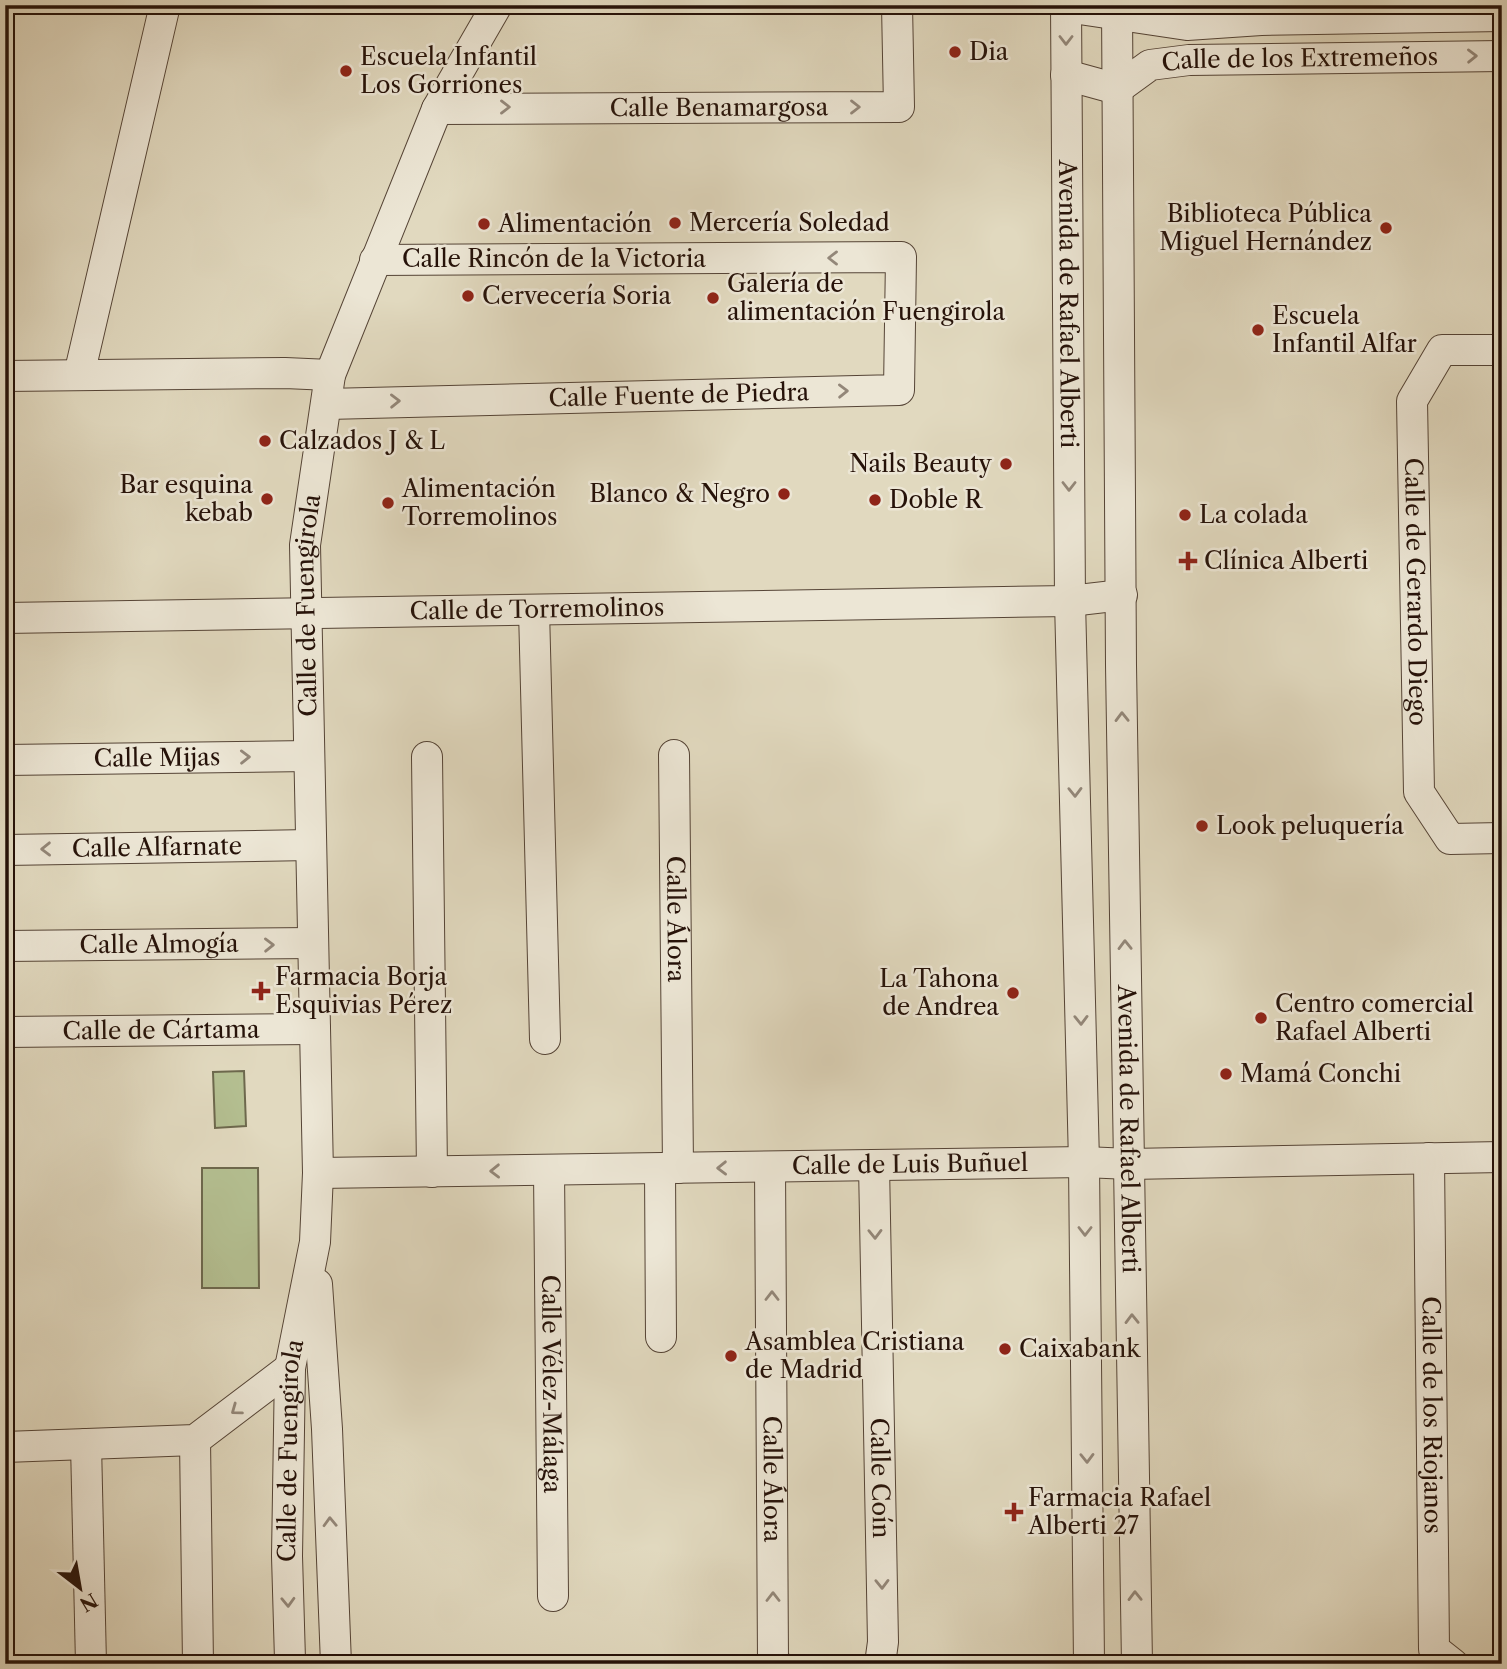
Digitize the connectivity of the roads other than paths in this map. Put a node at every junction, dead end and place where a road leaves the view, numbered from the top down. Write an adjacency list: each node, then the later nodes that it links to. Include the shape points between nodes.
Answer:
1 (165, 5): 15 (street)
2 (496, 5): 10 (street, Calle de Fuengirola)
3 (897, 5): 10 (street, Calle Benamargosa, one-way to 3, via 899,107)
4 (1066, 6): 5 (street, Avenida de Rafael Alberti); 8 (street, Avenida de Rafael Alberti, one-way to 8)
5 (1117, 10): 6 (street, Calle de los Extremeños, via 1187,25); 9 (street, Avenida de Rafael Alberti)
6 (1502, 16)
7 (1502, 56): 9 (street, Calle de los Extremeños, one-way to 7, via 1150,65 1189,60)
8 (1066, 75): 9 (street); 19 (street, Avenida de Rafael Alberti, one-way to 19)
9 (1118, 89): 18 (street, Avenida de Rafael Alberti)
10 (437, 109): 12 (street, Calle de Fuengirola)
11 (901, 257): 12 (street, Calle Rincón de la Victoria, one-way to 12); 17 (street, Calle Fuente de Piedra, one-way to 11, via 900,390)
12 (375, 261): 14 (street, Calle de Fuengirola)
13 (1502, 350): 27 (street, Calle de Gerardo Diego, via 1442,350 1412,401 1419,792 1450,839)
14 (330, 374): 15 (street); 17 (street, Calle de Fuengirola)
15 (79, 375): 16 (street)
16 (5, 376)
17 (327, 404): 21 (street, Calle de Fuengirola, via 305,545)
18 (1122, 595): 19 (street); 38 (street, Avenida de Rafael Alberti, one-way to 18)
19 (1070, 601): 20 (street, Calle de Torremolinos); 37 (street, Avenida de Rafael Alberti, one-way to 37)
20 (534, 610): 21 (street, Calle de Torremolinos); 34 (street)
21 (306, 614): 22 (street, Calle de Torremolinos); 24 (street, Calle de Fuengirola)
22 (5, 618)
23 (674, 755): 41 (street, Calle Álora)
24 (309, 756): 26 (street, Calle Mijas, one-way to 24); 28 (street, Calle de Fuengirola)
25 (427, 757): 43 (street)
26 (5, 760)
27 (1502, 838)
28 (310, 845): 29 (street, Calle Alfarnate, one-way to 29); 30 (street, Calle de Fuengirola)
29 (5, 850)
30 (313, 943): 31 (street, Calle Almogía, one-way to 30); 32 (street, Calle de Fuengirola)
31 (5, 946)
32 (315, 1029): 33 (street, Calle de Cártama); 44 (street, Calle de Fuengirola)
33 (5, 1032)
34 (545, 1039)
35 (1502, 1157): 36 (street, Calle de Luis Buñuel)
36 (1429, 1158): 38 (street, Calle de Luis Buñuel); 60 (street, Calle de los Riojanos, via 1434,1649)
37 (1084, 1162): 38 (street, Calle de Luis Buñuel); 39 (street, Calle de Luis Buñuel); 58 (street, Avenida de Rafael Alberti, one-way to 58)
38 (1129, 1164): 59 (street, Avenida de Rafael Alberti, one-way to 38)
39 (874, 1165): 40 (street, Calle de Luis Buñuel); 57 (street, Calle Coín, one-way to 57)
40 (770, 1167): 41 (street, Calle de Luis Buñuel, one-way to 41); 56 (street, Calle Álora, one-way to 40)
41 (669, 1168): 42 (street, Calle de Luis Buñuel); 46 (street, Calle Álora)
42 (549, 1170): 43 (street, Calle de Luis Buñuel, one-way to 43); 51 (street, Calle Vélez-Málaga)
43 (432, 1172): 44 (street, Calle de Luis Buñuel)
44 (318, 1173): 45 (street, Calle de Fuengirola)
45 (315, 1242): 47 (street, Calle de Fuengirola); 55 (street, Calle de Fuengirola, one-way to 45)
46 (661, 1337)
47 (290, 1368): 48 (street, one-way to 48); 54 (street, Calle de Fuengirola, one-way to 54, via 287,1556)
48 (195, 1440): 49 (street); 53 (street)
49 (86, 1444): 50 (street); 52 (street)
50 (5, 1447)
51 (553, 1596)
52 (91, 1664)
53 (198, 1664)
54 (292, 1664)
55 (337, 1664)
56 (777, 1664)
57 (880, 1664)
58 (1089, 1664)
59 (1136, 1664)
60 (1454, 1664)

